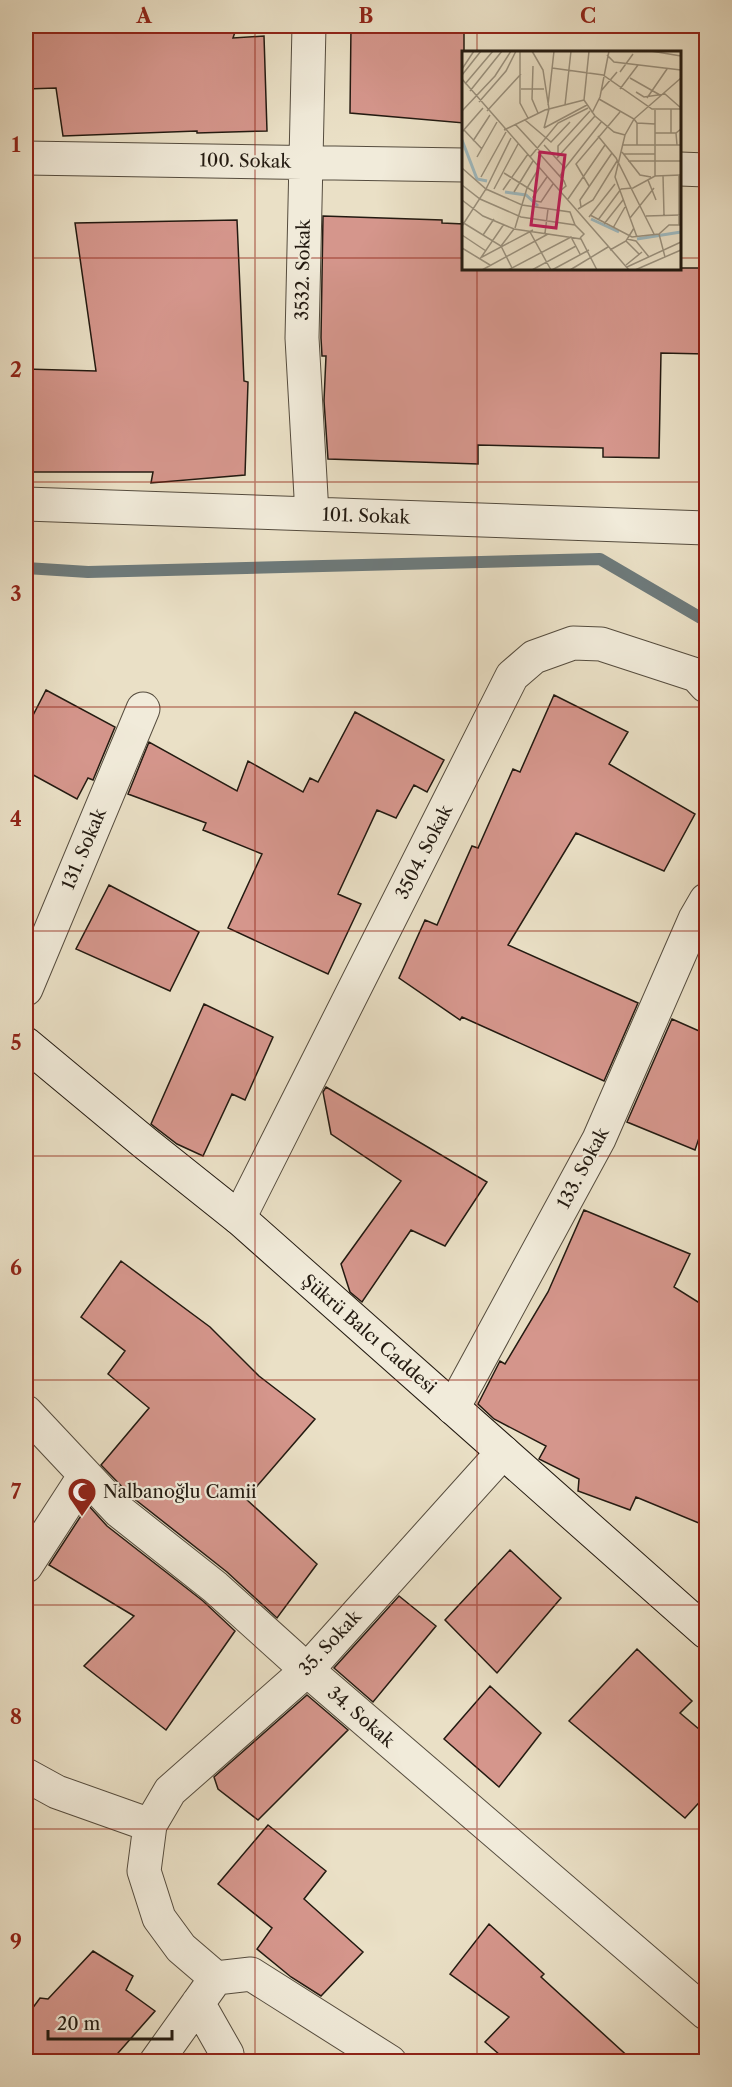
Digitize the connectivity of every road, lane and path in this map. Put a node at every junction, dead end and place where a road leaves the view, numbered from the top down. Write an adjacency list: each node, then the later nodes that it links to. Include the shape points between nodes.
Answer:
1 (309, 26): 3 (street, 3532. Sokak)
2 (26, 158): 3 (street, 100. Sokak)
3 (304, 162): 4 (street, 100. Sokak); 8 (street, 3532. Sokak, via 302,338)
4 (462, 165)
5 (681, 169): 6 (street)
6 (706, 170)
7 (26, 504): 8 (street, 101. Sokak)
8 (312, 514): 9 (street, 101. Sokak)
9 (706, 528)
10 (706, 686): 15 (street, 3504. Sokak, via 696,675 601,644 573,643 534,657 512,676)
11 (143, 709): 13 (street, 131. Sokak)
12 (703, 914): 16 (street, 133. Sokak, via 599,1139)
13 (26, 989)
14 (27, 1047): 15 (street, Şükrü Balcı Caddesi)
15 (239, 1218): 16 (street, Şükrü Balcı Caddesi)
16 (453, 1408): 18 (street, Şükrü Balcı Caddesi)
17 (26, 1412): 19 (street, 34. Sokak)
18 (503, 1452): 21 (street, Şükrü Balcı Caddesi); 22 (street, 35. Sokak)
19 (85, 1475): 20 (street); 22 (street, 34. Sokak, via 118,1511 208,1582)
20 (26, 1566)
21 (706, 1628)
22 (307, 1670): 24 (street, 35. Sokak, via 170,1791); 26 (street, 34. Sokak)
23 (26, 1775): 24 (street, via 57,1792)
24 (150, 1825): 25 (street, via 144,1871 159,1918)
25 (207, 1990): 27 (street); 28 (street); 29 (street, via 251,1974)
26 (706, 2013)
27 (156, 2061)
28 (228, 2061)
29 (390, 2061)

